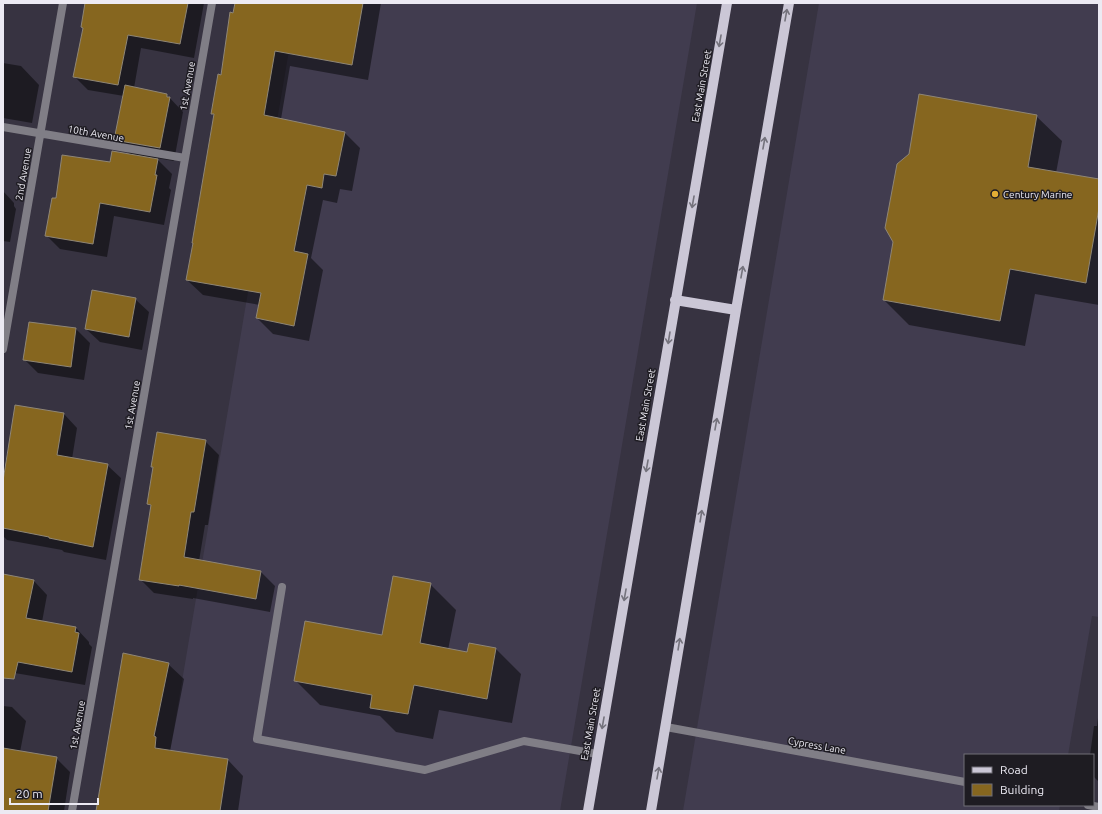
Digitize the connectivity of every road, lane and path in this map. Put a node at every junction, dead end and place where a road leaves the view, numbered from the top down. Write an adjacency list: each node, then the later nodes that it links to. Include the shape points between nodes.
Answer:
1 (63, 3): 6 (lane, 2nd Avenue)
2 (212, 3): 7 (lane, 1st Avenue)
3 (727, 3): 8 (main road, East Main Street, one-way to 8)
4 (789, 3): 9 (main road, one-way to 4)
5 (3, 127): 6 (lane, 10th Avenue)
6 (40, 134): 7 (lane, 10th Avenue); 10 (lane, 2nd Avenue)
7 (185, 158): 15 (lane, 1st Avenue)
8 (676, 300): 9 (main road); 13 (main road, East Main Street, one-way to 13)
9 (736, 310): 12 (main road, one-way to 9)
10 (3, 349)
11 (282, 587): 13 (lane, via 257,739 425,770 524,741)
12 (666, 727): 14 (lane, Cypress Lane); 17 (main road, one-way to 12)
13 (598, 754): 16 (main road, East Main Street)
14 (964, 782)
15 (72, 811)
16 (588, 811)
17 (651, 811)

